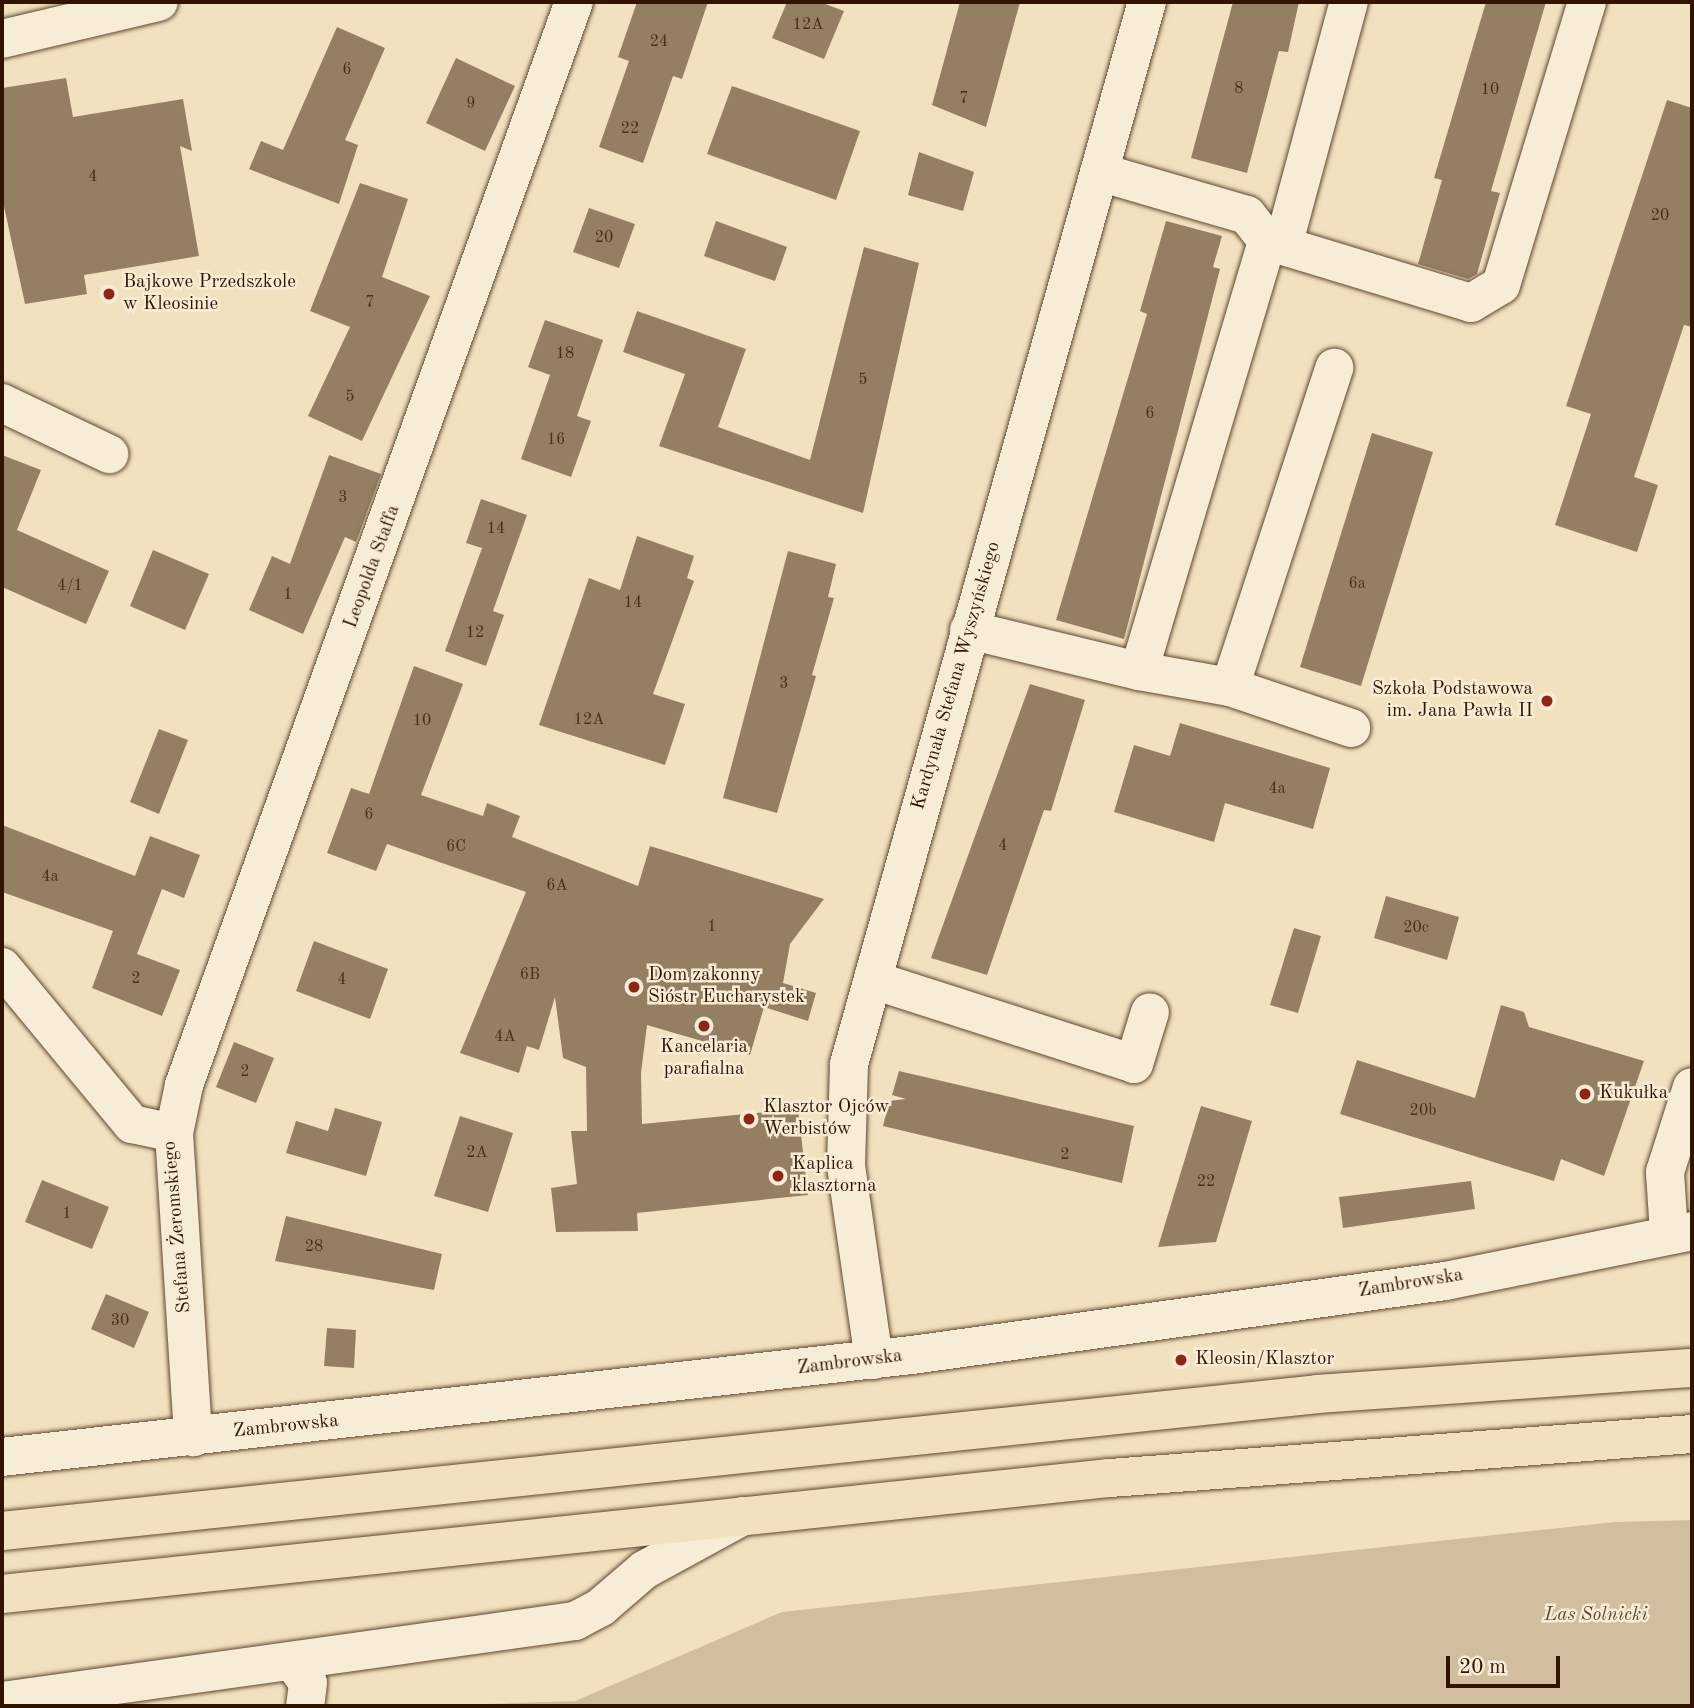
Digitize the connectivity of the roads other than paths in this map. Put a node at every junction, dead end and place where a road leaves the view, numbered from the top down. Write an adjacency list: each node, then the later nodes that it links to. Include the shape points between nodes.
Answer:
1 (159, 2): 6 (street)
2 (574, 2): 20 (street, Leopolda Staffa, via 184,1085)
3 (1147, 2): 7 (street, Kardynała Stefana Wyszyńskiego)
4 (1349, 2): 8 (street)
5 (1587, 2): 8 (street, via 1501,285 1471,303)
6 (2, 38)
7 (1099, 172): 8 (street, via 1247,215); 12 (street, Kardynała Stefana Wyszyńskiego)
8 (1275, 244): 13 (street)
9 (1334, 368): 14 (street)
10 (2, 403): 11 (street)
11 (109, 454)
12 (970, 630): 13 (street); 17 (street, Kardynała Stefana Wyszyńskiego)
13 (1139, 671): 14 (street)
14 (1230, 687): 15 (street)
15 (1351, 728)
16 (2, 967): 20 (street, Stefana Żeromskiego, via 132,1124)
17 (873, 980): 18 (street, via 1134,1064); 22 (street, Kardynała Stefana Wyszyńskiego, via 849,1064 846,1166)
18 (1150, 1012)
19 (1692, 1087): 21 (street, via 1665,1172)
20 (174, 1133): 25 (street, Stefana Żeromskiego)
21 (1680, 1232): 22 (street, Zambrowska, via 1445,1281)
22 (874, 1360): 25 (street, Zambrowska)
23 (1692, 1368): 28 (main road, via 1318,1394)
24 (1692, 1434): 27 (main road, via 1137,1475)
25 (193, 1437): 26 (street, Zambrowska)
26 (2, 1457)
27 (745, 1515): 29 (main road); 30 (street, via 644,1570 601,1607 575,1621)
28 (2, 1531)
29 (2, 1594)
30 (294, 1663): 31 (street); 32 (street, via 308,1683)
31 (2, 1701)
32 (304, 1706)

